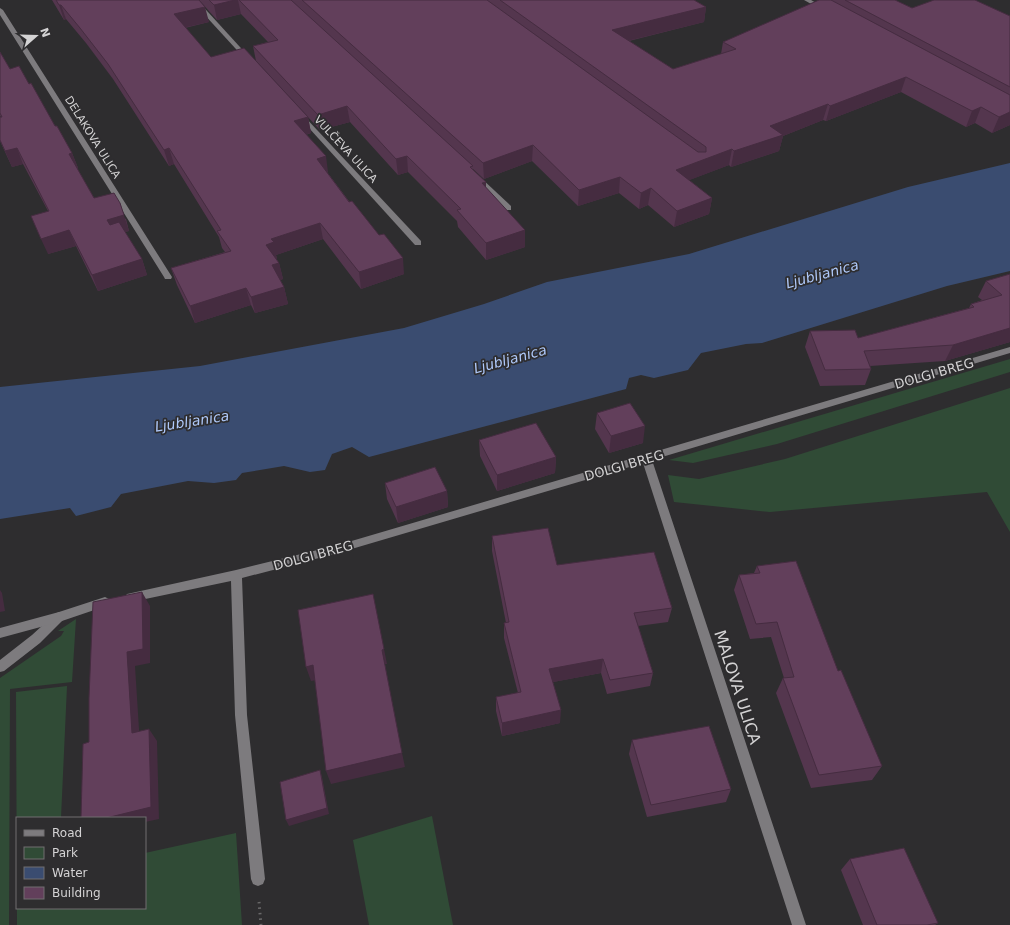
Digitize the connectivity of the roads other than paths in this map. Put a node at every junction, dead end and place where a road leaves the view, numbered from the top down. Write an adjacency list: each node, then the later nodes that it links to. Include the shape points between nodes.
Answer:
1 (194, 0): 5 (street)
2 (807, 0): 4 (street)
3 (0, 10): 10 (street, DELAKOVA ULICA)
4 (827, 11)
5 (252, 64)
6 (295, 110): 9 (street, VULČEVA ULICA)
7 (473, 176): 8 (street)
8 (508, 208)
9 (418, 242)
10 (168, 277)
11 (1010, 350): 12 (street, DOLGI BREG)
12 (646, 458): 13 (street, DOLGI BREG, via 338,549); 18 (street, MALOVA ULICA)
13 (236, 575): 14 (street, DOLGI BREG, via 96,604); 17 (street, via 241,715)
14 (59, 617): 15 (street, DOLGI BREG); 16 (street)
15 (0, 633)
16 (0, 668)
17 (258, 879)
18 (799, 925)

